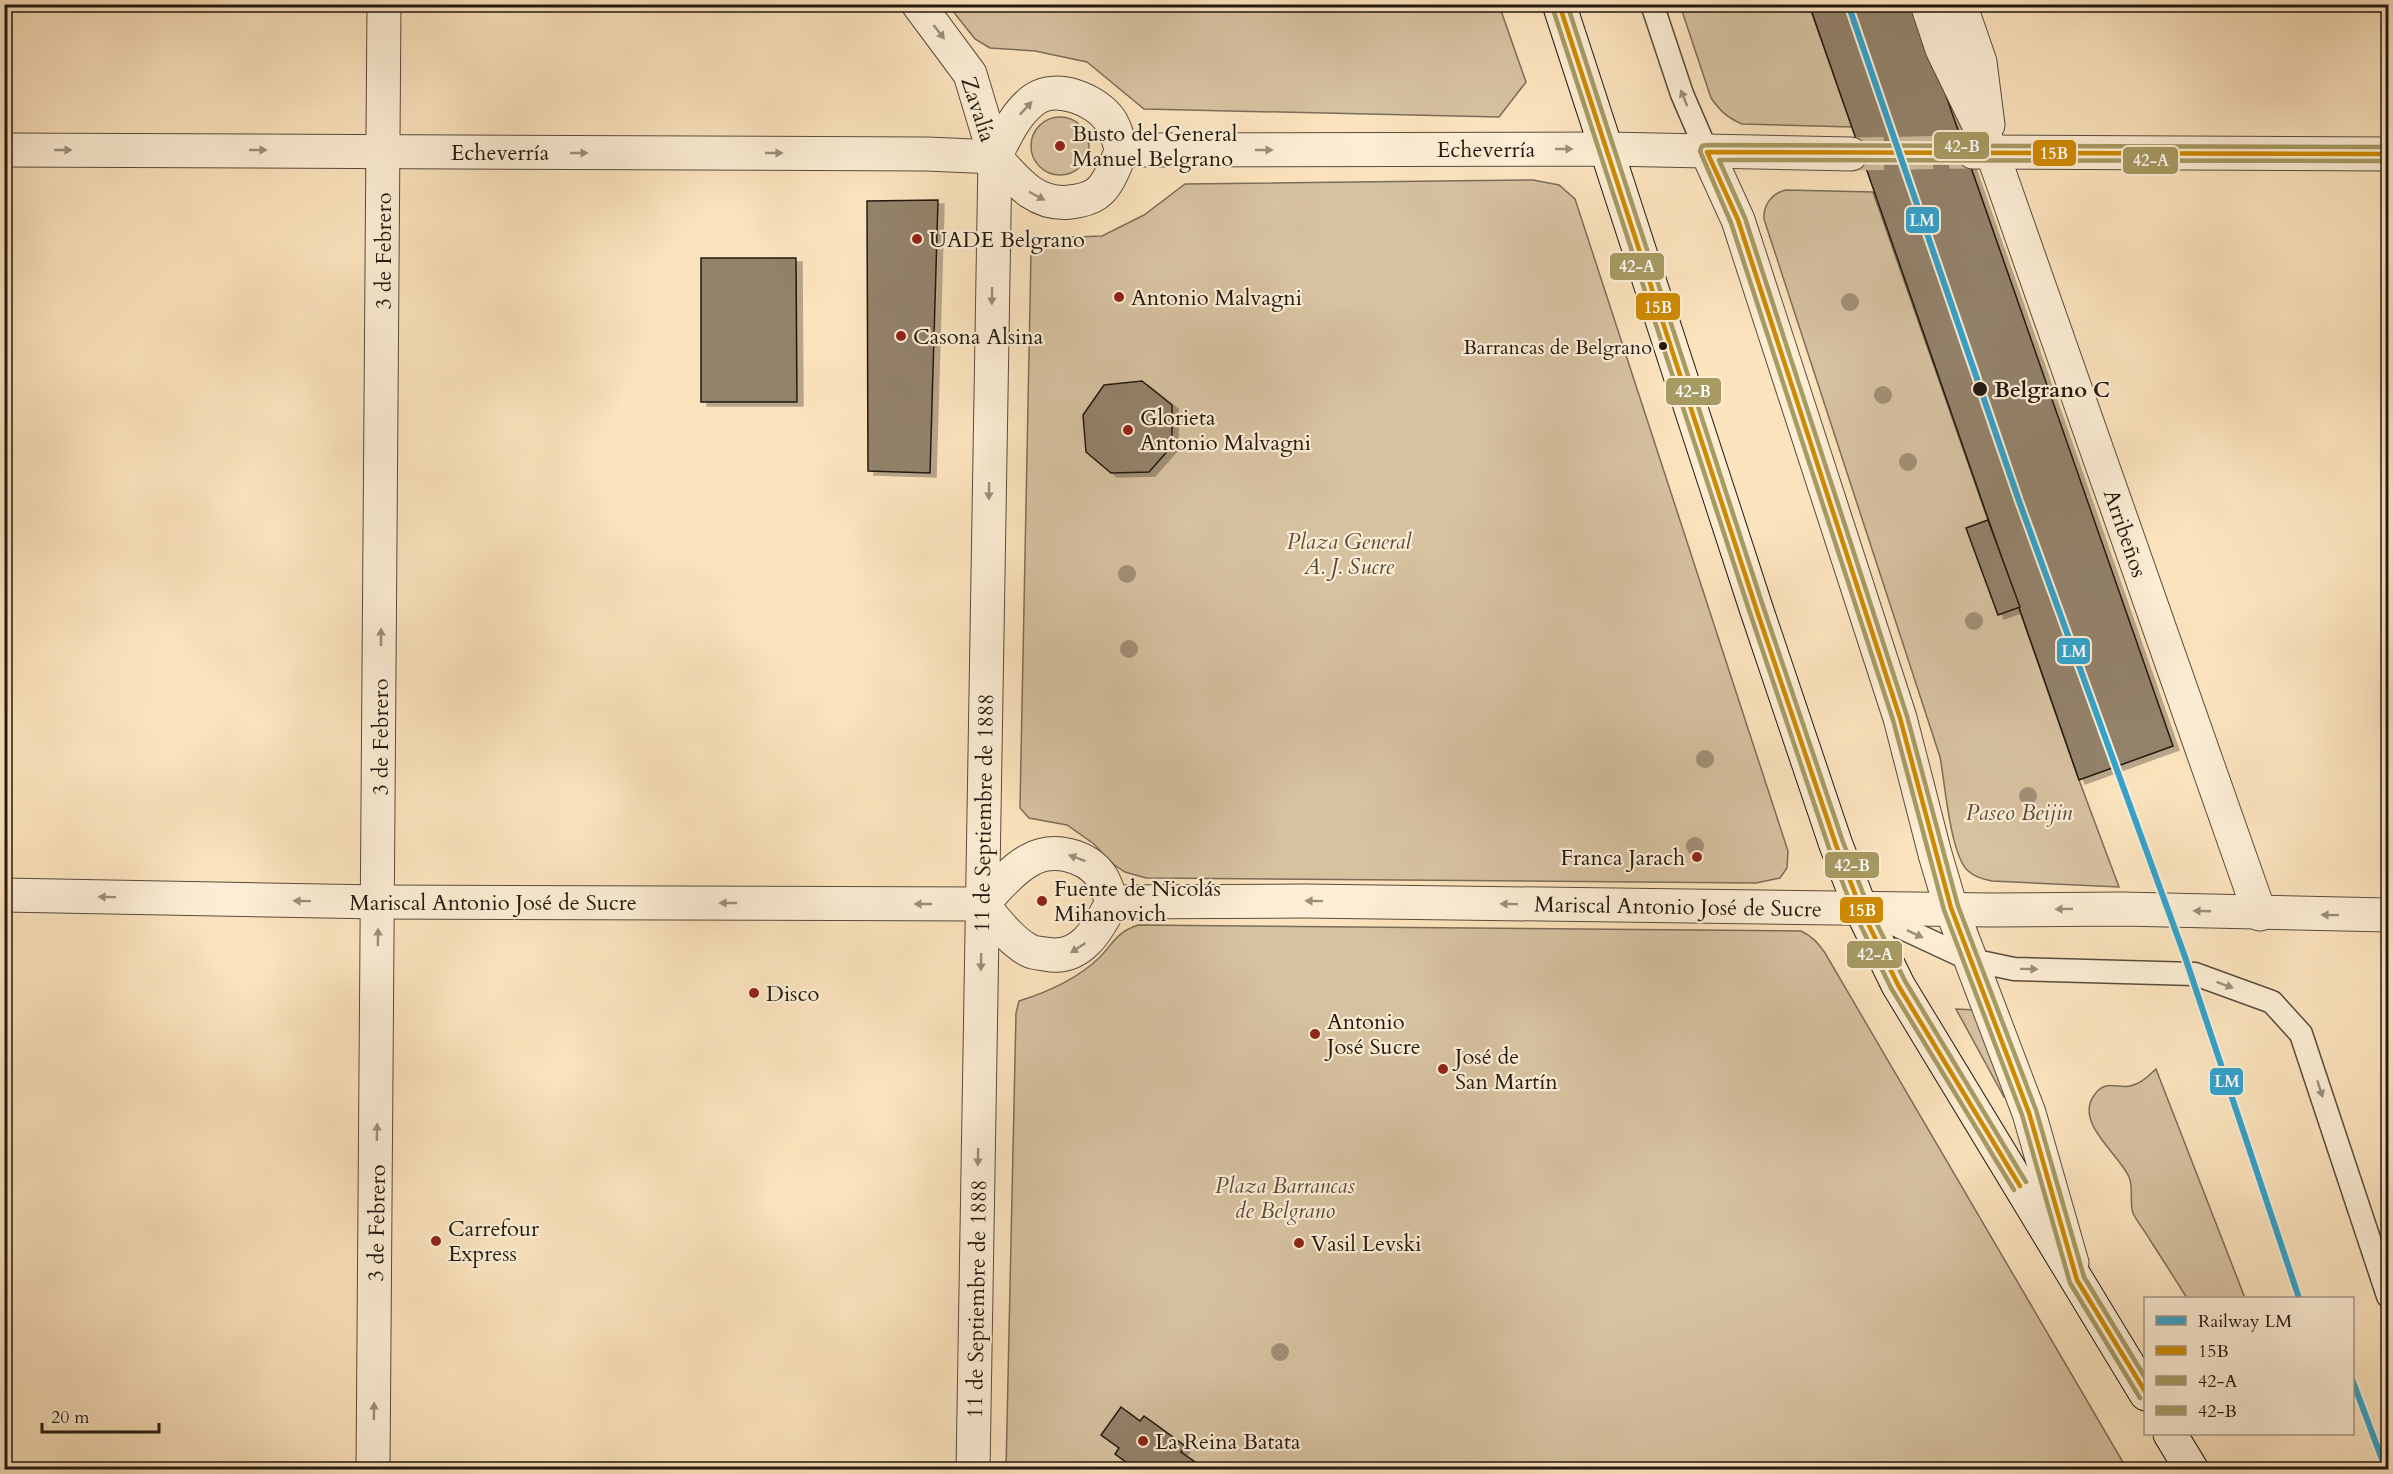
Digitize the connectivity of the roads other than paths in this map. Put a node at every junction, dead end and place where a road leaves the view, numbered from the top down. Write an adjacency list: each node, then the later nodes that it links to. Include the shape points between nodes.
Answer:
1 (384, 4): 10 (street, 3 de Febrero)
2 (918, 4): 15 (street, Zavalía, one-way to 15, via 970,74)
3 (1559, 4): 7 (street)
4 (1652, 4): 11 (lane, one-way to 4, via 1682,94)
5 (1927, 4): 12 (street)
6 (1960, 4): 12 (street, via 1980,62)
7 (1607, 149): 9 (street, Echeverría, one-way to 7); 11 (street, Echeverría); 21 (street, via 1756,608 1836,845)
8 (4, 150): 10 (street, Echeverría, one-way to 10)
9 (1122, 150): 15 (street, one-way to 9, via 1040,199 1060,203 1098,194); 15 (street, one-way to 9, via 1026,107 1036,98 1051,94 1078,97 1099,109 1112,121)
10 (383, 152): 15 (street, Echeverría, one-way to 15); 17 (street, 3 de Febrero, one-way to 10)
11 (1707, 152): 13 (street, Echeverría); 20 (street, via 1738,220 1900,718)
12 (1981, 152): 14 (street); 22 (street, Arribeños)
13 (1851, 154)
14 (2388, 154)
15 (995, 157): 19 (street, 11 de Septiembre de 1888, one-way to 19)
16 (4, 895): 17 (street, Mariscal Antonio José de Sucre, one-way to 16)
17 (379, 902): 19 (street, Mariscal Antonio José de Sucre, one-way to 17); 29 (street, 3 de Febrero, one-way to 17)
18 (1112, 902): 19 (street, one-way to 19, via 1101,876 1086,861 1050,854 1030,860); 19 (street, one-way to 19, via 1099,928 1085,944 1069,954 1051,956 1028,951); 21 (street, Mariscal Antonio José de Sucre, one-way to 18)
19 (982, 904): 30 (street, 11 de Septiembre de 1888, one-way to 30)
20 (1951, 908): 21 (street, Mariscal Antonio José de Sucre); 22 (street, Mariscal Antonio José de Sucre, one-way to 20); 24 (street)
21 (1862, 909): 24 (lane, one-way to 24); 25 (street, via 1898,985)
22 (2260, 914): 23 (street, Mariscal Antonio José de Sucre, one-way to 22)
23 (2388, 915)
24 (1971, 960): 25 (street, via 2029,1113); 26 (lane, one-way to 26, via 2014,969 2195,974 2272,1002 2301,1034)
25 (2077, 1280): 27 (street)
26 (2388, 1296)
27 (2144, 1392)
28 (2171, 1435): 31 (street)
29 (373, 1470)
30 (973, 1470)
31 (2192, 1470)

